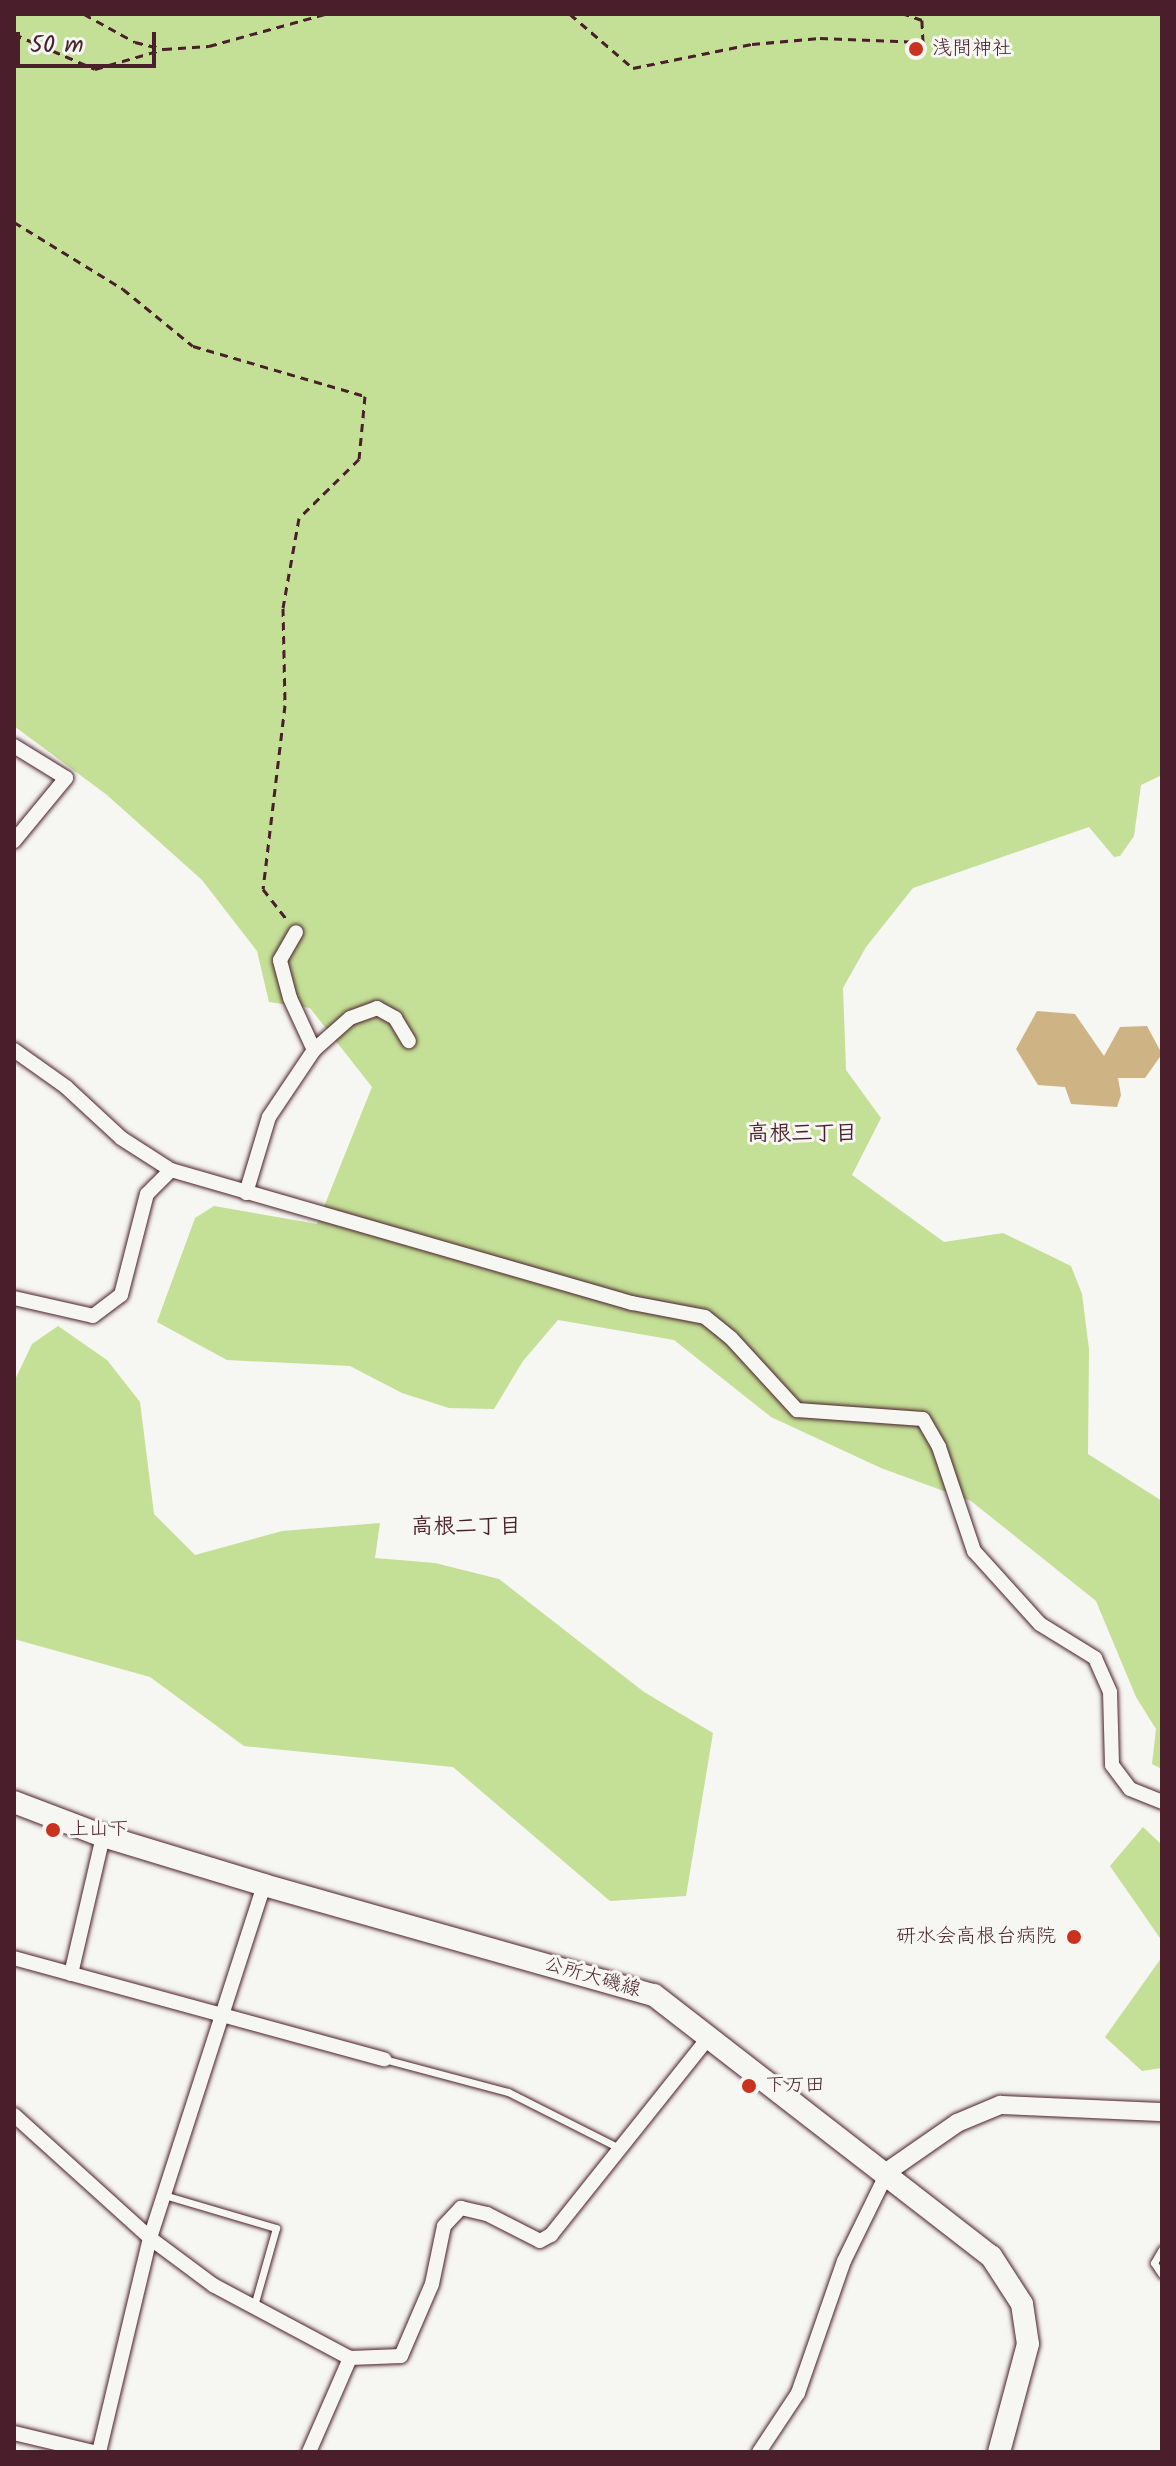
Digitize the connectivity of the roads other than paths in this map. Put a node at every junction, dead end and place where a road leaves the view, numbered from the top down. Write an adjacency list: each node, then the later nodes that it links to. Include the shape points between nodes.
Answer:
1 (14, 746): 2 (street, via 66,778)
2 (14, 841)
3 (296, 932): 6 (street, via 280,960 290,998)
4 (409, 1041): 6 (street, via 395,1018 377,1008 350,1018)
5 (14, 1050): 7 (street, via 66,1087 121,1138)
6 (314, 1050): 8 (street, via 269,1117)
7 (171, 1170): 8 (street); 9 (street, via 147,1194 121,1295 93,1316)
8 (246, 1193): 11 (street, via 632,1303 705,1317 797,1410 923,1419 939,1447 974,1551 1040,1624 1095,1658 1110,1692 1112,1765 1130,1789)
9 (14, 1298)
10 (14, 1802): 12 (main road, 公所大磯線)
11 (1162, 1802)
12 (103, 1836): 13 (main road, 公所大磯線); 15 (street)
13 (264, 1885): 16 (street); 17 (main road, 公所大磯線, via 654,1995)
14 (14, 1958): 15 (street)
15 (71, 1974): 16 (street)
16 (222, 2017): 18 (street); 23 (street)
17 (710, 2036): 21 (street); 22 (main road, 公所大磯線)
18 (384, 2059): 21 (lane, via 508,2092)
19 (1162, 2112): 22 (street, via 1000,2105 957,2123)
20 (14, 2115): 24 (street)
21 (619, 2148): 28 (street, via 551,2235 540,2241 487,2214 461,2208 444,2226 432,2284 401,2356)
22 (888, 2171): 33 (street, via 839,2273 798,2393); 34 (main road, 公所大磯線, via 991,2256 1022,2304 1028,2344)
23 (164, 2195): 24 (street); 27 (lane, via 276,2228)
24 (150, 2238): 27 (street, via 202,2278); 31 (street)
25 (1162, 2249): 26 (lane, via 1154,2263)
26 (1162, 2275)
27 (254, 2307): 28 (street)
28 (350, 2358): 32 (street)
29 (14, 2433): 30 (street)
30 (93, 2452)
31 (99, 2452)
32 (309, 2452)
33 (759, 2452)
34 (999, 2452)

